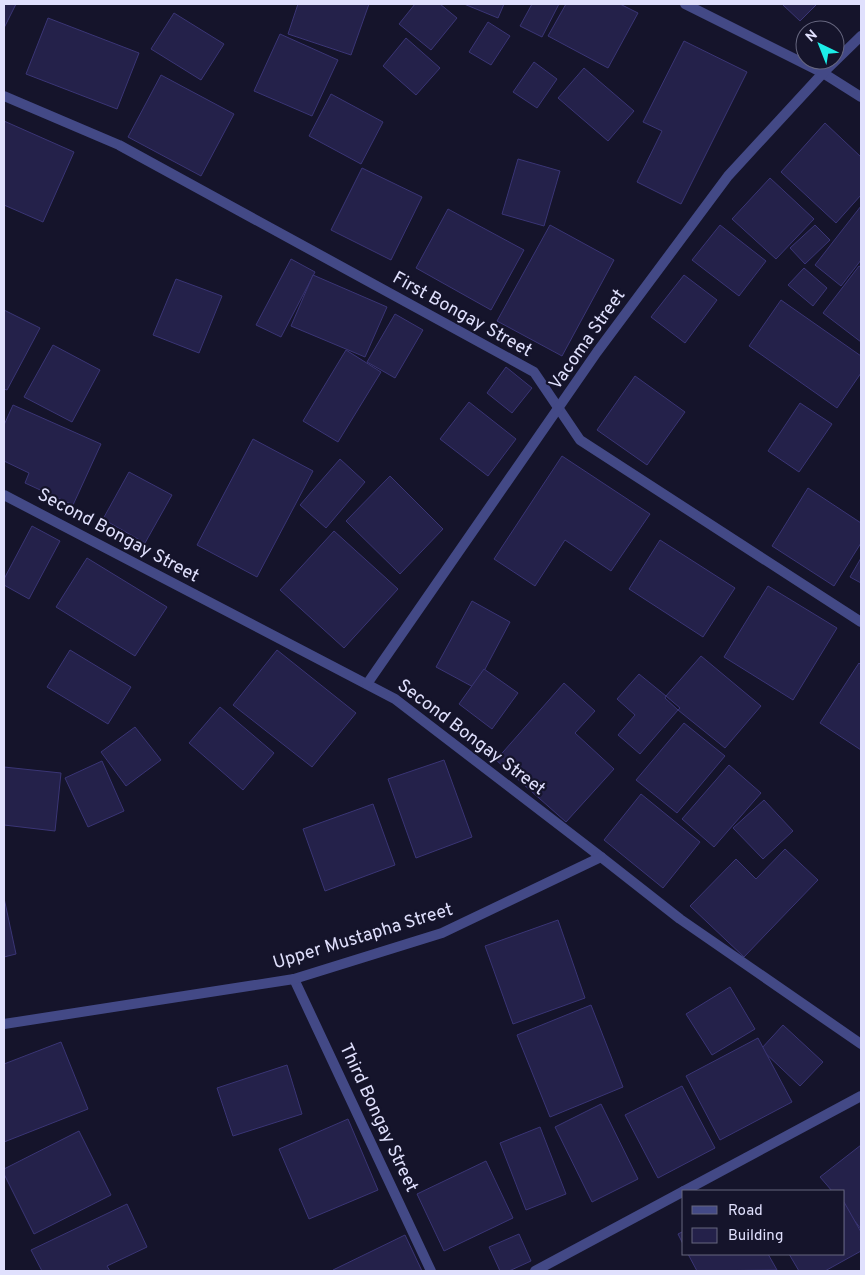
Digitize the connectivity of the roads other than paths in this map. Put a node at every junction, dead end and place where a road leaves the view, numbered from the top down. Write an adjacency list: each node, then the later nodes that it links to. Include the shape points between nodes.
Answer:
1 (685, 4): 3 (street)
2 (861, 36): 3 (street, Vacoma Street)
3 (823, 73): 5 (street); 6 (street, Vacoma Street, via 728,176)
4 (4, 96): 6 (street, First Bongay Street, via 120,145 534,372)
5 (861, 97)
6 (559, 408): 8 (street, First Bongay Street, via 580,440); 9 (street, Vacoma Street)
7 (4, 495): 9 (street, Second Bongay Street)
8 (861, 622)
9 (367, 684): 10 (street, Second Bongay Street, via 395,699)
10 (602, 857): 11 (street, Upper Mustapha Street, via 442,933); 13 (street, Second Bongay Street, via 680,920)
11 (294, 979): 12 (street, Upper Mustapha Street); 17 (street, Third Bongay Street)
12 (4, 1024)
13 (861, 1044)
14 (861, 1096): 15 (street)
15 (686, 1190)
16 (682, 1192): 18 (street)
17 (431, 1271)
18 (535, 1271)

